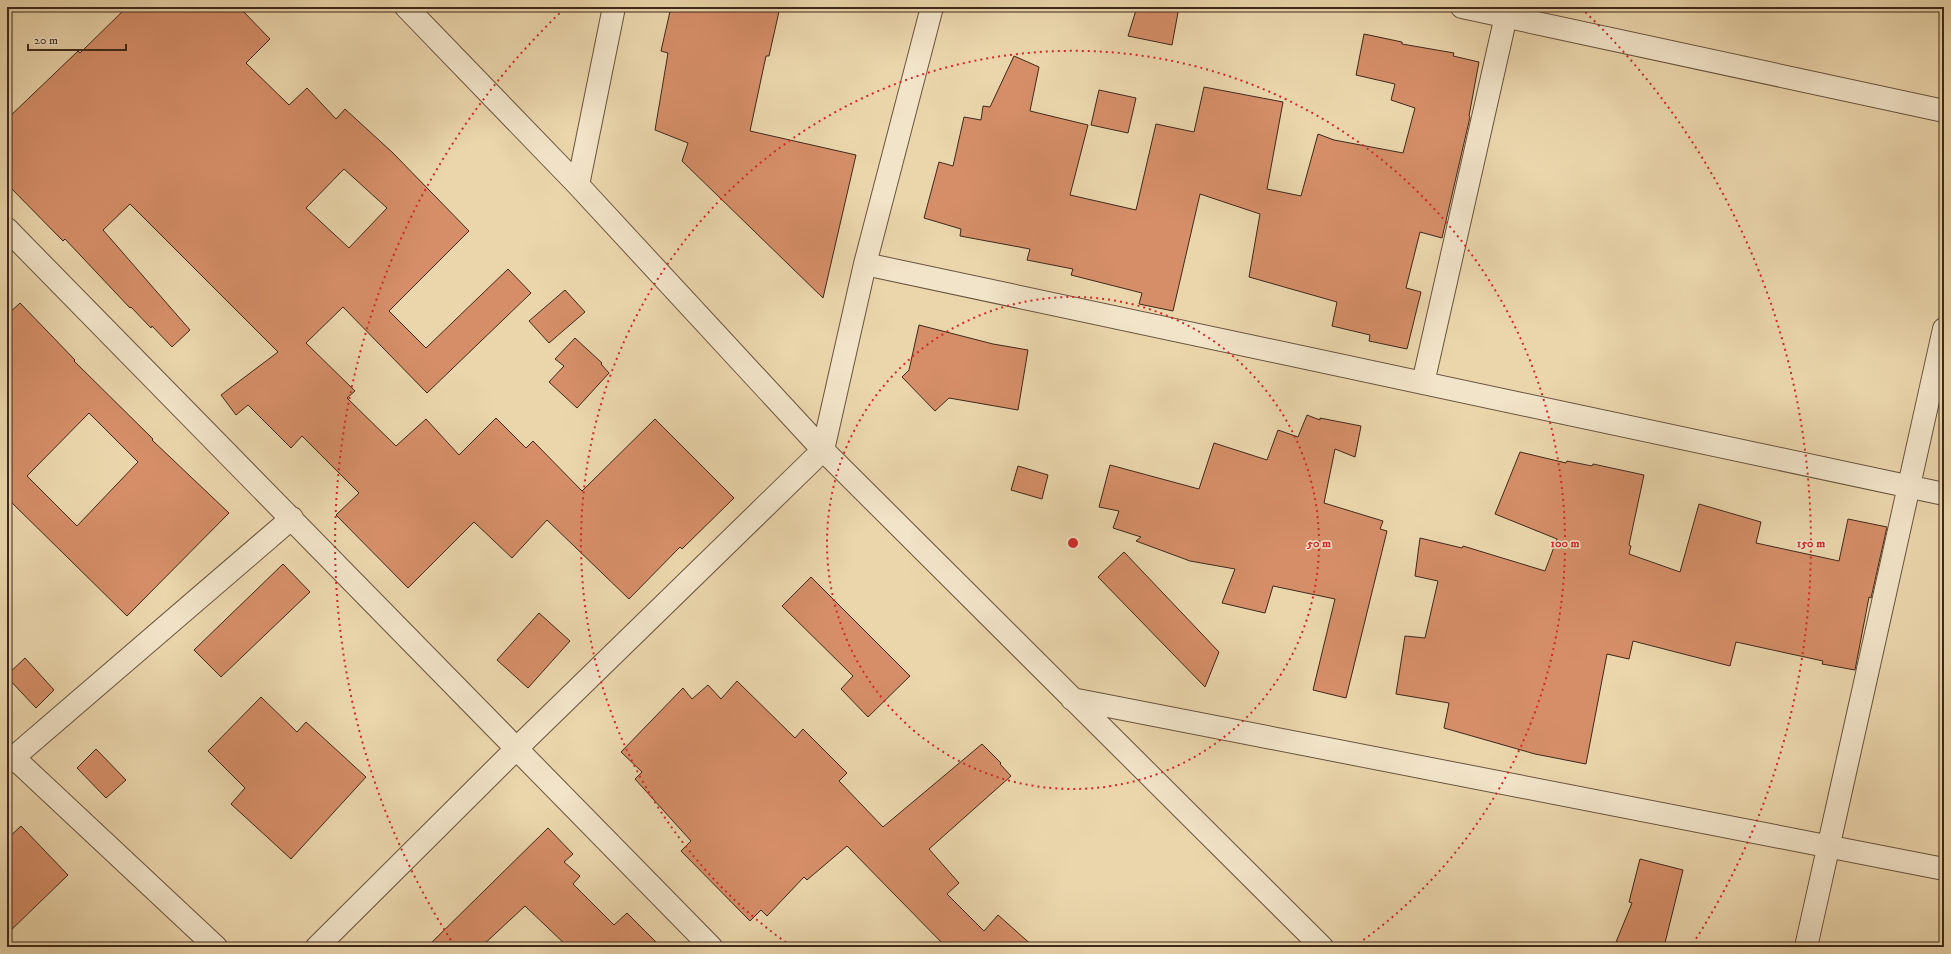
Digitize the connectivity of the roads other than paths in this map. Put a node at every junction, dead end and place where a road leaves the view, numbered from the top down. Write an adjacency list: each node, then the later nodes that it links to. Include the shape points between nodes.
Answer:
1 (406, 7): 7 (street)
2 (614, 7): 7 (street)
3 (932, 7): 9 (street)
4 (1462, 7): 5 (street)
5 (1507, 11): 6 (street); 11 (street)
6 (1944, 111)
7 (578, 185): 12 (street)
8 (7, 229): 15 (street)
9 (864, 264): 11 (street); 12 (street)
10 (1944, 329): 13 (street)
11 (1423, 383): 13 (street)
12 (823, 450): 16 (street); 17 (street)
13 (1909, 486): 14 (street); 19 (street)
14 (1944, 494)
15 (292, 518): 17 (street); 18 (street)
16 (1072, 699): 19 (street); 24 (street)
17 (516, 749): 22 (street); 23 (street)
18 (10, 760): 21 (street)
19 (1828, 847): 20 (street); 25 (street)
20 (1944, 869)
21 (216, 947)
22 (317, 947)
23 (711, 947)
24 (1322, 947)
25 (1806, 947)

